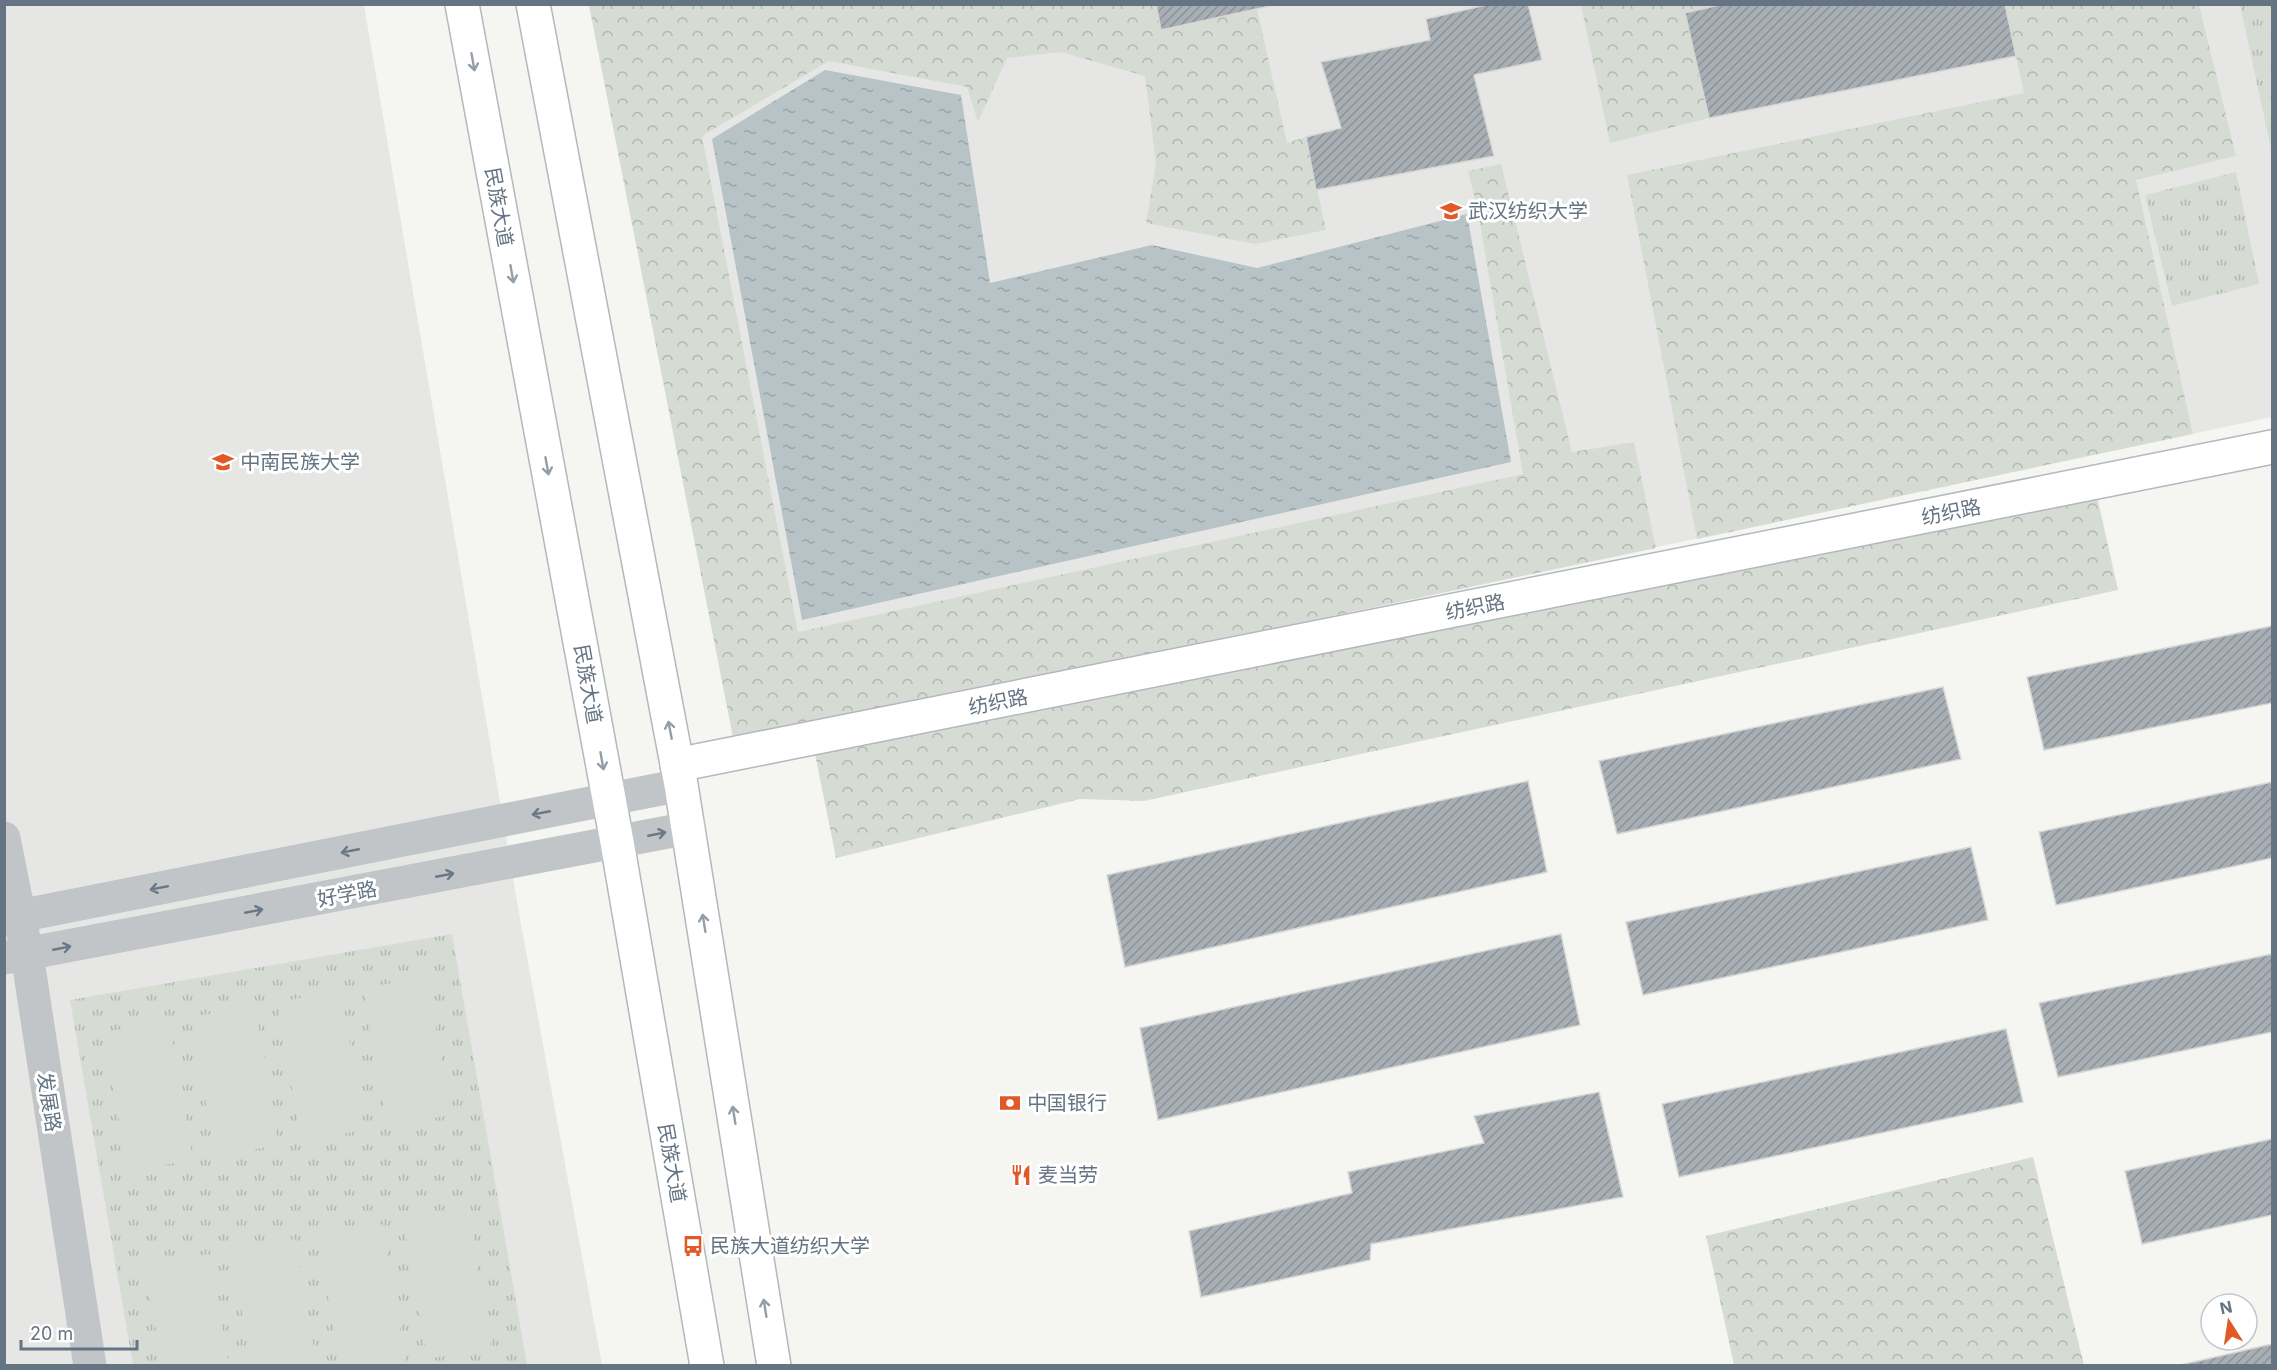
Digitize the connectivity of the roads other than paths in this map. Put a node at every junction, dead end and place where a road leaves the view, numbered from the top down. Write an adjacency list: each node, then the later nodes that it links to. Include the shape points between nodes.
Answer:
1 (462, 4): 5 (main road, 民族大道, one-way to 5)
2 (533, 4): 4 (main road, one-way to 2)
3 (2272, 447): 4 (main road, 纺织路)
4 (679, 775): 5 (street); 6 (main road)
5 (609, 800): 8 (main road, 民族大道); 9 (street, one-way to 9)
6 (689, 828): 8 (street, 好学路, one-way to 6); 13 (main road, one-way to 6)
7 (4, 838): 9 (street, 发展路)
8 (617, 842): 10 (street, 好学路, one-way to 8); 12 (main road, 民族大道)
9 (12, 917): 10 (street, 发展路)
10 (16, 956): 11 (street, 发展路)
11 (90, 1365)
12 (707, 1365)
13 (774, 1365)

